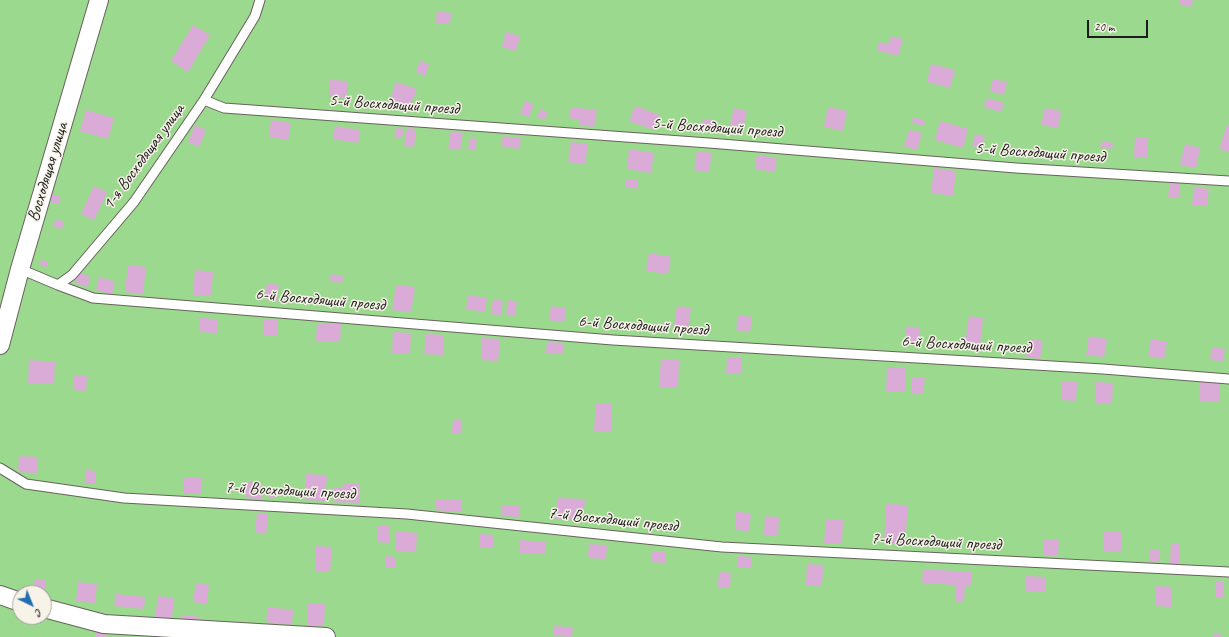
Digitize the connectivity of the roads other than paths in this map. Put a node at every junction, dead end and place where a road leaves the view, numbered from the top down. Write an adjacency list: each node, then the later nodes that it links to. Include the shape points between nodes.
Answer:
1 (99, 0): 5 (street, Восходящая улица)
2 (260, 0): 3 (lane, 1-я Восходящая улица, via 255,16)
3 (204, 100): 4 (lane, 5-й Восходящий проезд, via 224,108 701,142 1016,168); 6 (lane, 1-я Восходящая улица, via 134,202 72,275)
4 (1229, 181)
5 (20, 269): 6 (lane); 7 (street, Восходящая улица)
6 (58, 285): 8 (lane, 6-й Восходящий проезд, via 93,298 582,338 1103,369)
7 (0, 345)
8 (1229, 379)
9 (0, 468): 10 (lane, 7-й Восходящий проезд, via 26,484 124,498 407,514 722,547)
10 (1229, 572)
11 (0, 595): 12 (street)
12 (12, 599)
13 (52, 610): 14 (street, via 104,624)
14 (326, 637)

